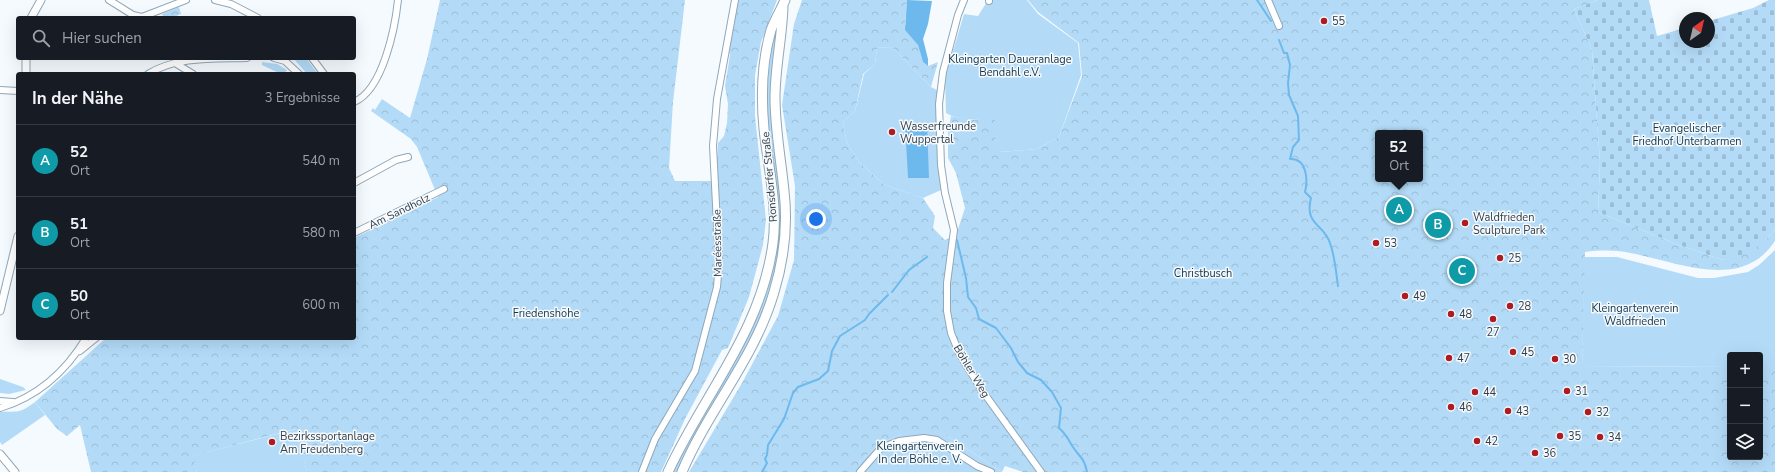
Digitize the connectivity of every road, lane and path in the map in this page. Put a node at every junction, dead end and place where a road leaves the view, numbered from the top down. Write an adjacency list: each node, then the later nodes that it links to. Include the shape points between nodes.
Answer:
1 (41, 0): 10 (street)
2 (109, 0): 11 (street)
3 (186, 0): 12 (street)
4 (215, 0): 13 (street, via 231,4)
5 (398, 0): 27 (street, via 389,50 372,87)
6 (735, 0): 42 (street, Maréesstraße, via 717,100 713,146 719,263 717,287 695,371 655,439)
7 (964, 0): 47 (street, Böhler Weg, via 942,72 939,104 944,192 954,230 947,283 947,312 951,333 960,355)
8 (1268, 0): 14 (street)
9 (784, 2): 43 (main road, Ronsdorfer Straße, via 771,32 763,82 764,128 774,218 767,275 743,339); 44 (main road, Ronsdorfer Straße, via 775,97 786,204 781,269 768,310 751,350)
10 (32, 16)
11 (138, 16)
12 (145, 16)
13 (254, 16)
14 (1278, 26)
15 (26, 60): 20 (street)
16 (196, 60): 19 (street)
17 (281, 60): 23 (street)
18 (314, 60): 24 (street)
19 (175, 63): 21 (street); 22 (street)
20 (26, 72)
21 (152, 72)
22 (189, 72)
23 (297, 72)
24 (322, 72)
25 (0, 90): 26 (street)
26 (16, 91)
27 (356, 101)
28 (408, 157): 29 (street, via 396,160)
29 (356, 182)
30 (444, 188): 31 (street, Am Sandholz)
31 (356, 232)
32 (16, 244): 33 (street)
33 (0, 311)
34 (85, 340): 36 (street)
35 (94, 340): 36 (street)
36 (75, 355): 38 (street, via 35,393)
37 (0, 401): 38 (street)
38 (16, 403): 39 (street)
39 (0, 408)
40 (0, 454): 41 (street)
41 (15, 472)
42 (642, 472)
43 (668, 472)
44 (682, 472)
45 (860, 472): 46 (street, via 881,448 899,441 924,438 936,440)
46 (991, 472)
47 (1041, 472)

